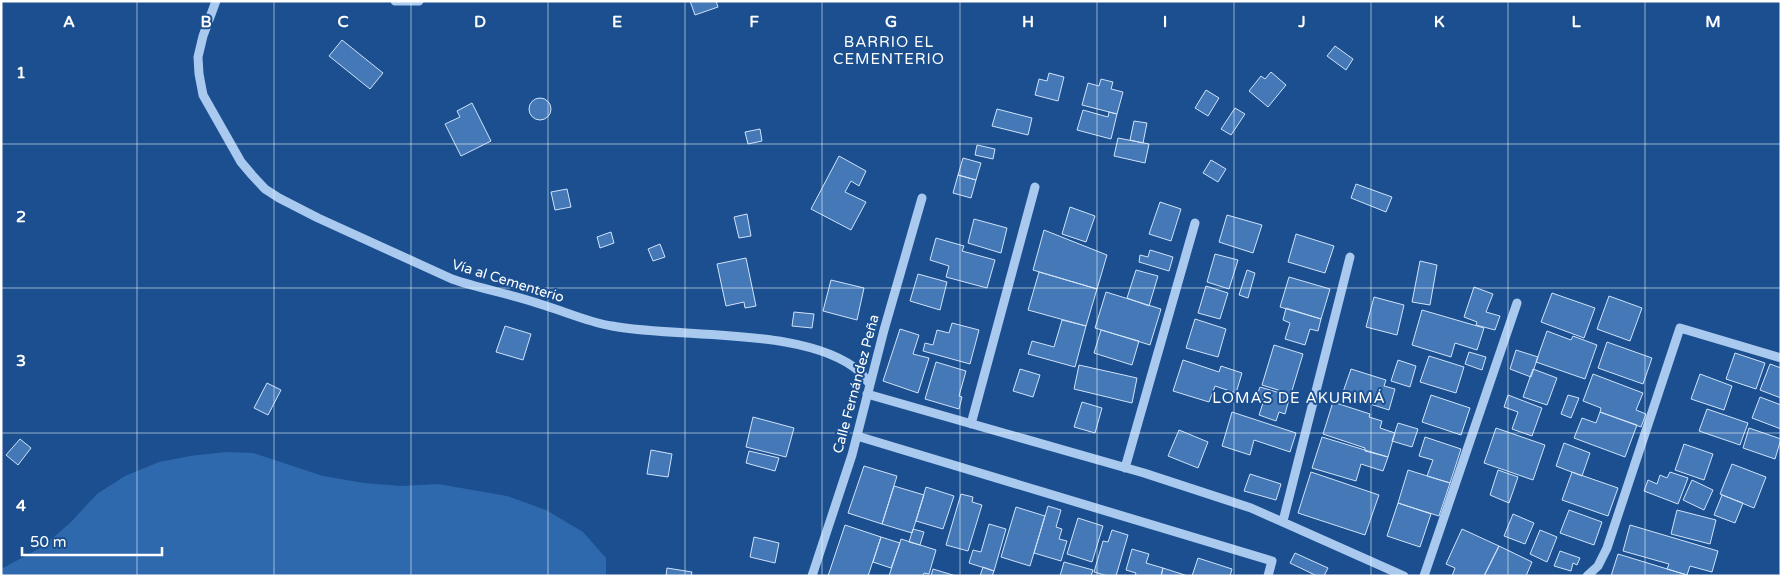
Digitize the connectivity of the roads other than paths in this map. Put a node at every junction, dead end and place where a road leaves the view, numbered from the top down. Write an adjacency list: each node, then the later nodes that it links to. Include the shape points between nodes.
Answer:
1 (216, 1): 10 (street, Vía al Cementerio, via 198,57 202,95 241,162 264,189 279,198 452,280 474,287 616,327 792,343 841,360 860,372)
2 (395, 1): 3 (street)
3 (419, 1)
4 (1035, 187): 12 (street)
5 (922, 198): 10 (street, Calle Fernández Peña)
6 (1195, 222): 14 (street)
7 (1350, 257): 15 (street)
8 (1517, 303): 19 (street)
9 (1781, 358): 20 (street, via 1680,328 1607,548 1598,566)
10 (869, 384): 11 (street, Calle Fernández Peña)
11 (867, 394): 12 (street); 13 (street, Calle Fernández Peña)
12 (971, 424): 14 (street)
13 (857, 436): 16 (street, Calle Fernández Peña); 17 (street, via 1272,561)
14 (1125, 468): 15 (street)
15 (1283, 521): 18 (street)
16 (812, 576)
17 (1268, 576)
18 (1404, 576)
19 (1424, 576)
20 (1587, 576)

